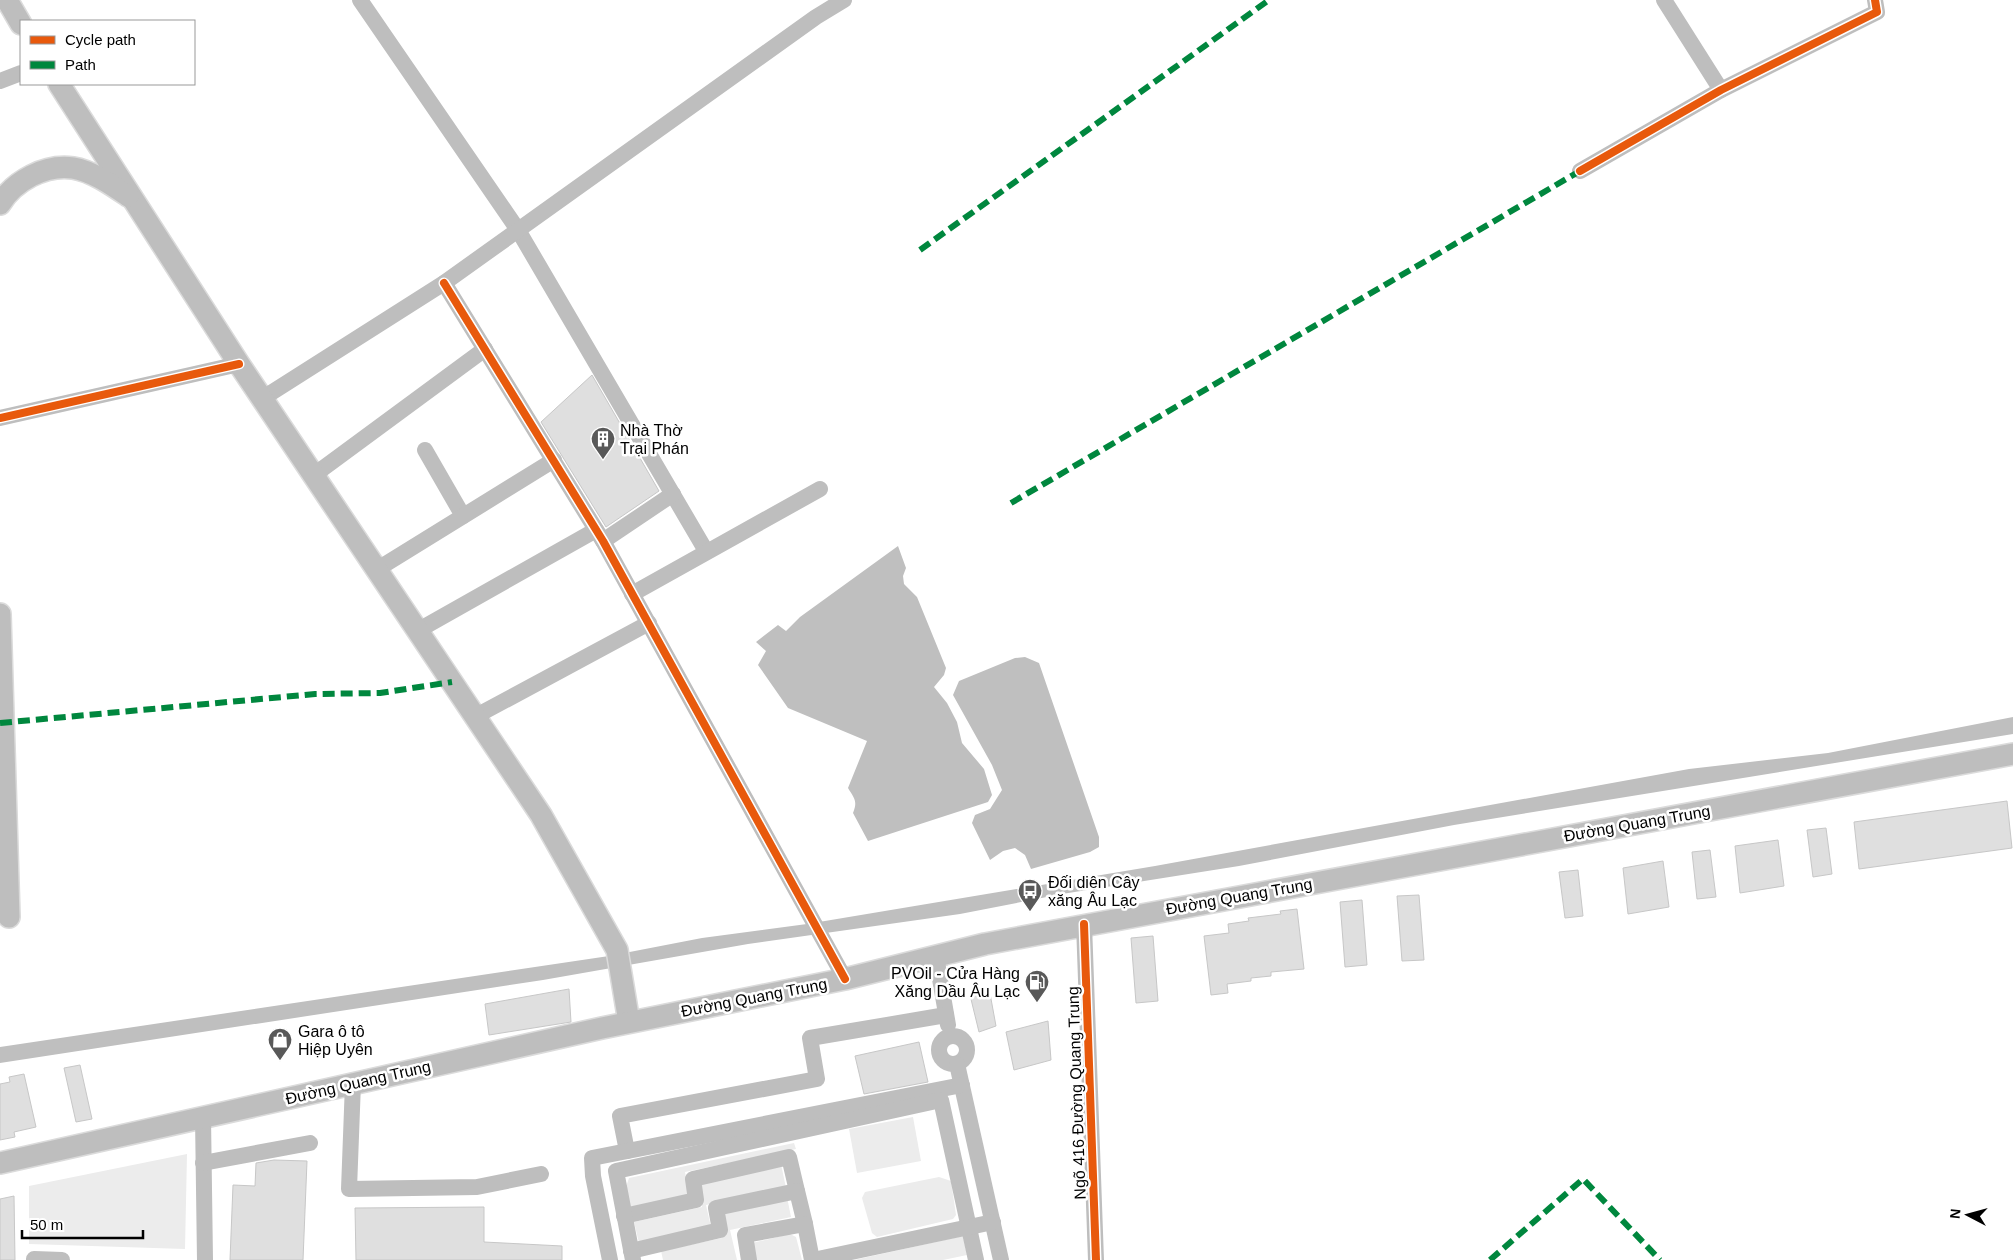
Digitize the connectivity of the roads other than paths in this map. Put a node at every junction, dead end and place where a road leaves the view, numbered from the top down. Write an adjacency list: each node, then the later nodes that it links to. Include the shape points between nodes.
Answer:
1 (6, 0): 7 (main road)
2 (360, 0): 15 (street)
3 (1664, 0): 11 (street)
4 (1875, 0): 11 (street, via 1877,12)
5 (841, 2): 6 (street)
6 (818, 10): 15 (street)
7 (20, 22)
8 (20, 73): 9 (street)
9 (0, 81)
10 (60, 85): 13 (main road)
11 (1721, 90): 12 (street)
12 (1580, 171)
13 (133, 199): 14 (main road, via 83,171 60,168 25,179 14,186); 18 (main road)
14 (0, 204)
15 (518, 230): 16 (street); 25 (street)
16 (444, 282): 17 (street); 19 (street)
17 (485, 349): 22 (street); 23 (street)
18 (239, 364): 19 (main road); 20 (street)
19 (263, 398): 23 (main road)
20 (0, 418)
21 (425, 450): 26 (street)
22 (554, 460): 26 (street); 27 (street)
23 (314, 475): 29 (main road)
24 (820, 489): 28 (street)
25 (673, 494): 27 (street); 28 (street)
26 (463, 516): 29 (street)
27 (600, 535): 30 (street); 33 (street)
28 (706, 551): 30 (street)
29 (376, 570): 33 (main road)
30 (632, 594): 32 (street)
31 (0, 614): 36 (main road)
32 (650, 623): 34 (street); 39 (street)
33 (417, 631): 34 (main road)
34 (476, 716): 41 (main road, via 541,815 617,950)
35 (2013, 754): 37 (main road, Đường Quang Trung)
36 (8, 917)
37 (1084, 924): 38 (main road, Đường Quang Trung); 66 (street, Ngõ 416 Đường Quang Trung)
38 (936, 956): 39 (main road, Đường Quang Trung); 40 (street)
39 (845, 979): 41 (main road, Đường Quang Trung)
40 (946, 1015): 43 (street, via 949,1036 941,1043 940,1054 946,1063 957,1064); 46 (street, via 810,1038 816,1079 620,1116)
41 (629, 1022): 42 (main road, Đường Quang Trung)
42 (353, 1084): 44 (main road, Đường Quang Trung); 50 (street, via 349,1189 477,1187)
43 (962, 1084): 46 (street); 49 (street)
44 (203, 1117): 47 (main road, Đường Quang Trung); 48 (street)
45 (310, 1143): 48 (street)
46 (627, 1151): 61 (street, via 592,1158)
47 (0, 1163)
48 (203, 1163): 60 (street)
49 (981, 1170): 51 (street); 54 (street)
50 (541, 1174)
51 (959, 1174): 53 (street, via 941,1100 616,1171); 56 (street)
52 (797, 1191): 53 (street, via 790,1157 693,1180 696,1200); 55 (street); 57 (street, via 716,1208 720,1230)
53 (624, 1216): 57 (street)
54 (993, 1222): 56 (street); 65 (street)
55 (804, 1224): 62 (street, via 744,1235); 63 (street)
56 (970, 1227): 63 (street); 64 (street)
57 (632, 1256)
58 (34, 1259): 59 (street)
59 (62, 1260)
60 (205, 1260)
61 (610, 1260)
62 (749, 1260)
63 (813, 1260)
64 (976, 1260)
65 (1001, 1260)
66 (1096, 1260)

